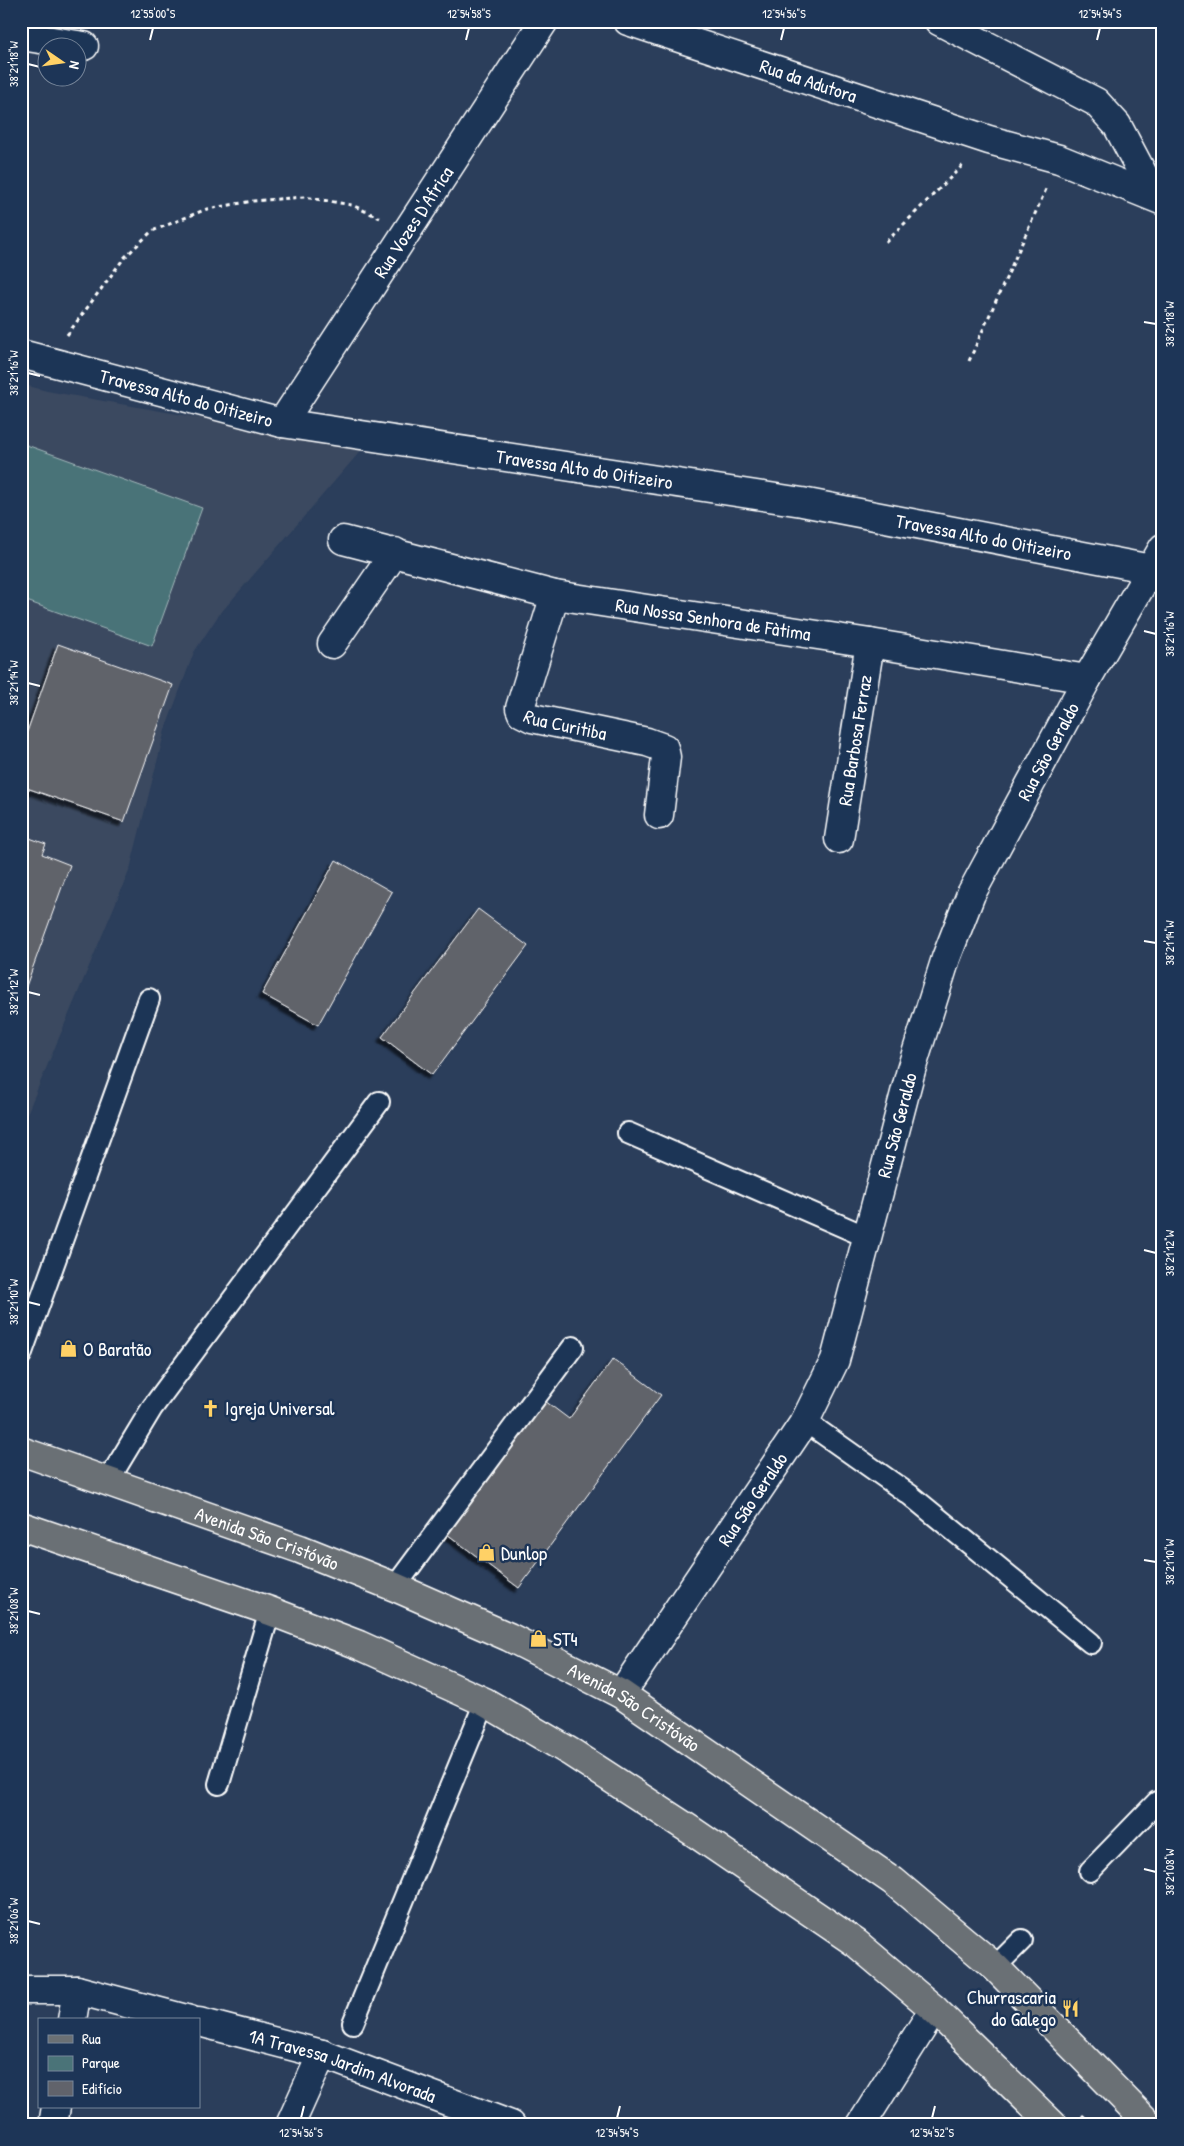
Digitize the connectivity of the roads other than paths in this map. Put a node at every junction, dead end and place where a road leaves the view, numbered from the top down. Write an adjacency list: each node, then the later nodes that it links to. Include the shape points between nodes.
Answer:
1 (544, 21): 8 (street, Rua Vozes D'Africa)
2 (628, 21): 6 (street, Rua da Adutora, via 989,140 1059,159)
3 (948, 23): 6 (street, via 1096,102 1117,125)
4 (21, 36): 5 (street)
5 (38, 39)
6 (1159, 199)
7 (21, 354): 8 (street, Travessa Alto do Oitizeiro)
8 (282, 424): 11 (street, Travessa Alto do Oitizeiro)
9 (343, 540): 10 (street, Rua Nossa Senhora de Fàtima)
10 (395, 552): 12 (street, Rua Nossa Senhora de Fàtima); 14 (street)
11 (1157, 558): 15 (street, Rua São Geraldo)
12 (555, 595): 13 (street, Rua Nossa Senhora de Fàtima); 16 (street, Rua Curitiba, via 520,708 522,713 664,748 666,757)
13 (870, 643): 15 (street, Rua Nossa Senhora de Fàtima); 17 (street, Rua Barbosa Ferraz)
14 (332, 644)
15 (1087, 679): 21 (street, Rua São Geraldo, via 971,894 946,958 911,1070)
16 (659, 815)
17 (839, 839)
18 (150, 999): 23 (lane)
19 (379, 1102): 26 (lane, via 152,1408)
20 (628, 1133): 21 (lane)
21 (867, 1237): 24 (street, Rua São Geraldo, via 835,1360)
22 (572, 1347): 28 (lane)
23 (21, 1355)
24 (805, 1421): 30 (lane, via 910,1495); 31 (street, Rua São Geraldo)
25 (21, 1451): 26 (main road, Avenida São Cristóvão)
26 (108, 1481): 28 (main road, Avenida São Cristóvão, via 300,1549)
27 (21, 1526): 29 (main road)
28 (396, 1587): 31 (main road, Avenida São Cristóvão, via 509,1637)
29 (270, 1611): 32 (main road, via 359,1645); 33 (lane)
30 (1091, 1643)
31 (621, 1694): 37 (main road, Avenida São Cristóvão, via 893,1881)
32 (485, 1702): 40 (main road, via 572,1753 788,1895 856,1942); 44 (lane)
33 (219, 1784)
34 (1157, 1802): 35 (lane)
35 (1090, 1871)
36 (1022, 1940): 37 (lane)
37 (995, 1967): 52 (main road, Avenida São Cristóvão)
38 (21, 1990): 39 (street)
39 (77, 1990): 41 (street); 42 (street)
40 (934, 2009): 50 (street); 51 (main road)
41 (72, 2018)
42 (182, 2018)
43 (200, 2022): 45 (street, 1A Travessa Jardim Alvorada)
44 (353, 2022)
45 (322, 2054): 48 (street); 49 (street, 1A Travessa Jardim Alvorada)
46 (56, 2108): 47 (street)
47 (53, 2125)
48 (290, 2125)
49 (512, 2125)
50 (861, 2125)
51 (1053, 2125)
52 (1150, 2125)

